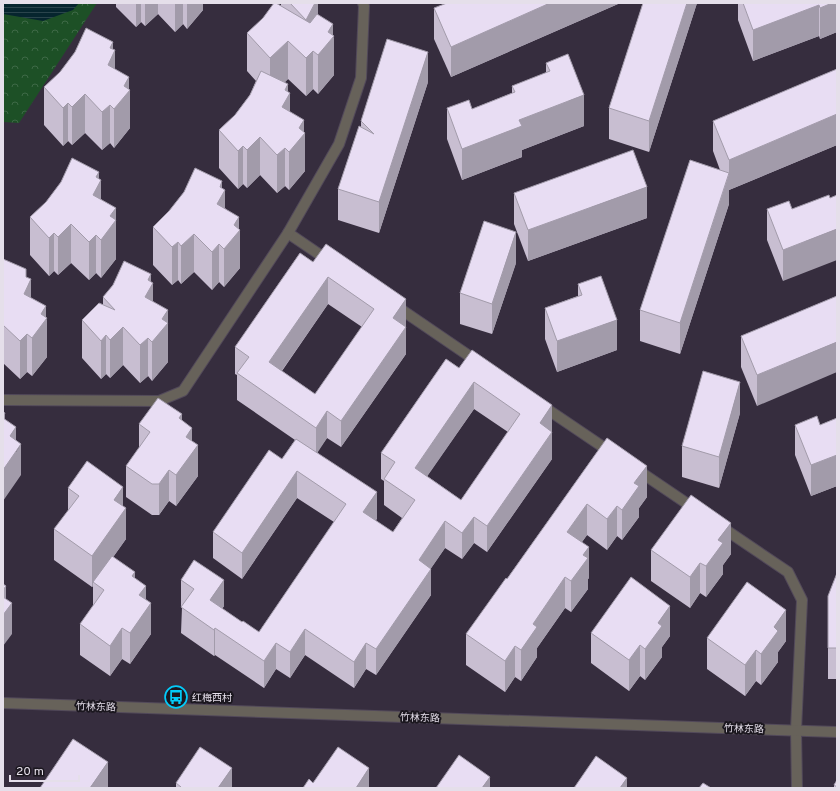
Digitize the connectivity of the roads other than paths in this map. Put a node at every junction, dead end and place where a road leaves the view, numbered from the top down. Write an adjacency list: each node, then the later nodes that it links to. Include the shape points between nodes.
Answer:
1 (363, 3): 2 (street, via 361,78 339,144)
2 (288, 233): 3 (street); 7 (street, via 184,391 159,402)
3 (334, 264)
4 (387, 300): 5 (street)
5 (486, 367)
6 (532, 398): 8 (street)
7 (3, 400)
8 (617, 456)
9 (630, 465): 11 (street, via 788,572 802,600)
10 (3, 703): 11 (street, 竹林东路)
11 (796, 730): 12 (street, 竹林东路); 13 (street)
12 (837, 732)
13 (797, 788)

